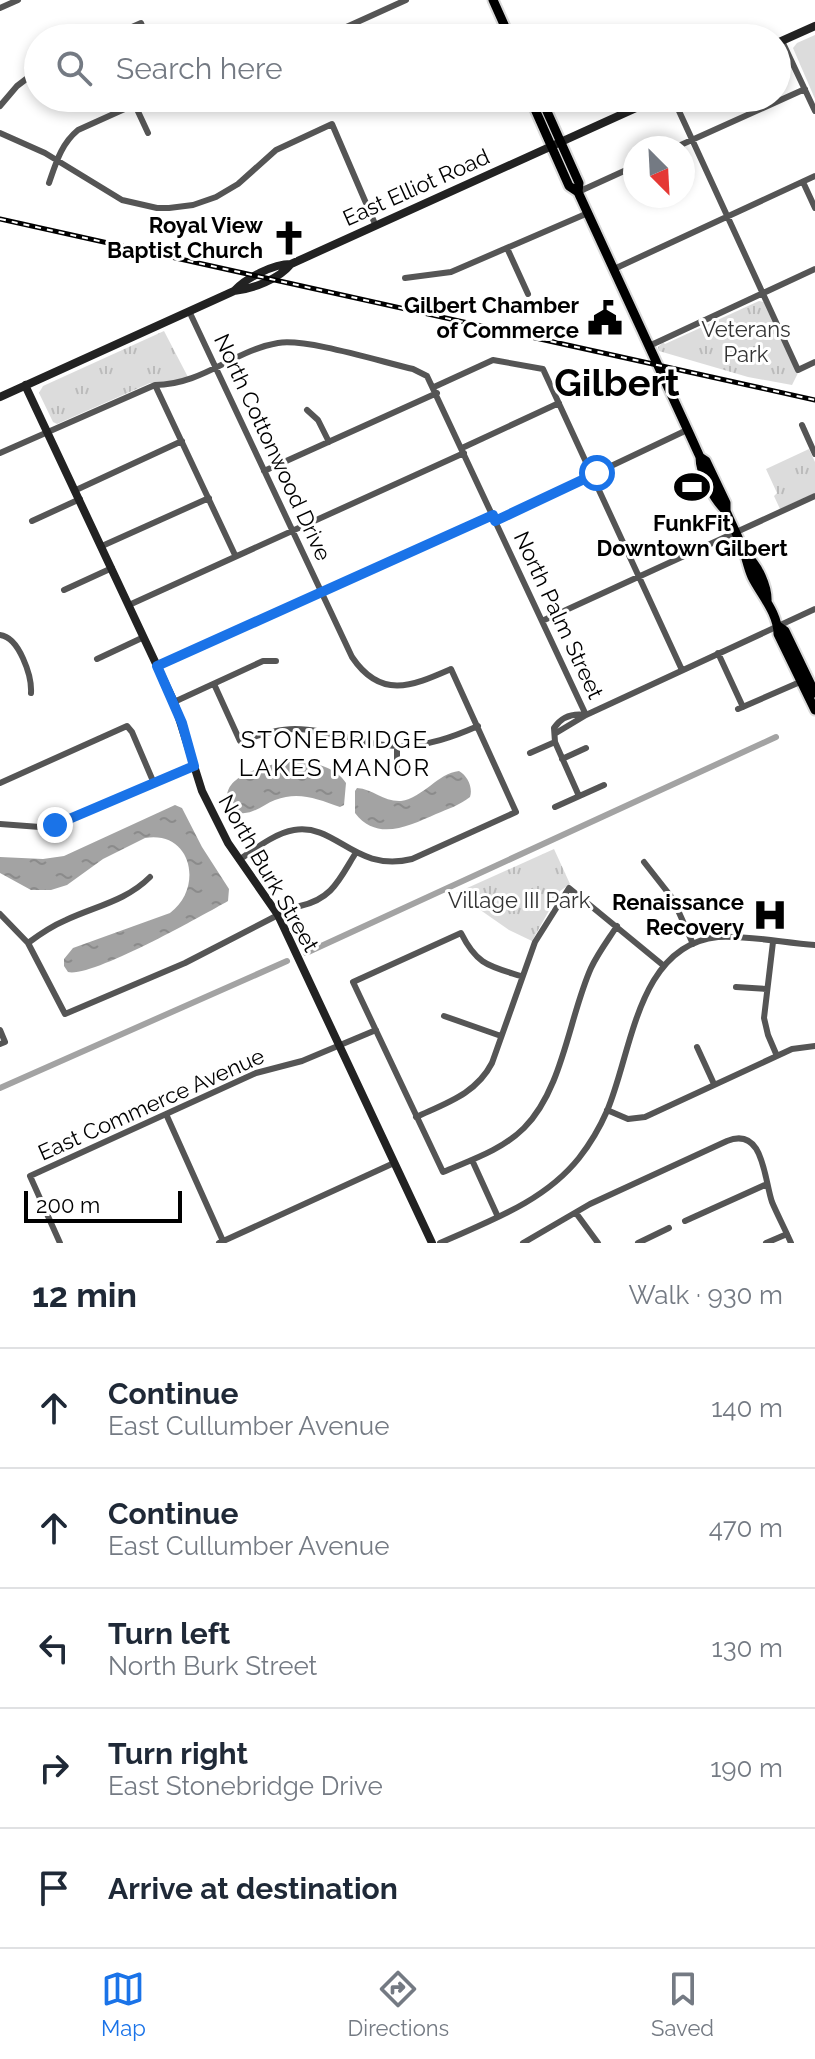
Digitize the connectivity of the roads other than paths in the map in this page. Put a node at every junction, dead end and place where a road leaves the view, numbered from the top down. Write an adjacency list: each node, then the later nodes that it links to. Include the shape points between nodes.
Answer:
1 (18, 0): 4 (street)
2 (406, 0): 5 (street)
3 (493, 0): 6 (main road)
4 (0, 8)
5 (353, 24)
6 (504, 24)
7 (815, 26): 8 (street)
8 (791, 37)
9 (791, 63): 11 (street)
10 (24, 81): 13 (street)
11 (805, 89): 12 (street); 14 (street)
12 (791, 95)
13 (0, 106)
14 (815, 111)
15 (119, 112): 28 (street, via 69,137)
16 (138, 112): 23 (street)
17 (538, 112): 26 (main road)
18 (545, 112): 26 (main road)
19 (628, 112): 26 (street, East Elliot Road)
20 (679, 112): 24 (street)
21 (754, 112): 25 (street)
22 (0, 133): 28 (street)
23 (148, 133)
24 (690, 136)
25 (695, 139)
26 (556, 145): 33 (main road, via 579,183); 37 (street, East Elliot Road)
27 (695, 147): 36 (street)
28 (58, 160): 32 (street); 37 (street, via 122,200 182,207 226,192 276,150 332,124)
29 (623, 171): 33 (street)
30 (815, 176): 31 (street)
31 (803, 182): 34 (street); 36 (street)
32 (49, 183)
33 (578, 192): 35 (main road)
34 (815, 208)
35 (588, 213): 38 (street); 39 (main road)
36 (727, 216): 39 (street); 43 (street)
37 (375, 224): 44 (street, East Elliot Road)
38 (507, 248): 41 (street, via 445,274); 42 (street)
39 (614, 269): 45 (main road)
40 (815, 269): 43 (street)
41 (405, 278)
42 (528, 294)
43 (763, 294): 45 (street); 46 (street, via 798,370)
44 (189, 311): 47 (street, North Cottonwood Drive); 48 (street, East Elliot Road)
45 (649, 346): 55 (main road)
46 (815, 362)
47 (216, 368): 49 (street, via 183,383); 50 (street, via 267,345 291,341 413,369 427,376); 62 (street, North Cottonwood Drive)
48 (25, 385): 51 (street, East Elliot Road); 56 (street, North Burk Street)
49 (155, 385): 56 (street); 57 (street)
50 (436, 390): 52 (street, via 493,360 543,369); 58 (street); 59 (street, North Palm Street)
51 (0, 397)
52 (559, 403): 59 (street); 63 (street)
53 (307, 410): 58 (street)
54 (802, 425): 61 (street)
55 (687, 430): 63 (street); 71 (main road, via 726,503)
56 (48, 432): 60 (street); 64 (street, North Burk Street)
57 (182, 441): 64 (street); 66 (street)
58 (329, 442): 62 (street)
59 (463, 451): 68 (street, North Palm Street); 70 (street)
60 (0, 453)
61 (815, 454)
62 (264, 471): 70 (street, North Cottonwood Drive)
63 (592, 475): 68 (street); 75 (street)
64 (76, 490): 67 (street, North Burk Street)
65 (815, 496): 71 (street)
66 (209, 498): 72 (street); 73 (street)
67 (80, 499): 69 (street); 72 (street, North Burk Street)
68 (494, 518): 77 (street); 80 (street, North Palm Street)
69 (32, 521)
70 (292, 530): 73 (street); 77 (street, North Cottonwood Drive)
71 (735, 533): 75 (street); 81 (main road, via 768,593)
72 (102, 546): 74 (street, North Burk Street)
73 (235, 555): 78 (street)
74 (112, 568): 76 (street); 78 (street, North Burk Street)
75 (639, 577): 80 (street); 88 (street)
76 (64, 590)
77 (321, 592): 87 (street); 96 (street, North Cottonwood Drive, via 363,672 402,687 451,669)
78 (129, 605): 83 (street, North Burk Street)
79 (815, 609): 81 (street)
80 (542, 621): 95 (street, North Palm Street)
81 (778, 626): 84 (street); 89 (main road); 92 (main road)
82 (3, 635): 91 (street, via 13,640 32,681)
83 (144, 637): 85 (street); 87 (street, North Burk Street)
84 (718, 653): 88 (street); 89 (street, via 740,708)
85 (97, 659)
86 (276, 661): 90 (street, via 263,661)
87 (157, 666): 93 (street, North Burk Street)
88 (682, 670): 95 (street)
89 (800, 682): 94 (main road)
90 (214, 684): 93 (street); 98 (street, via 240,741 294,729)
91 (31, 693)
92 (815, 693)
93 (174, 702): 102 (street, North Burk Street)
94 (815, 710)
95 (586, 715): 97 (street, via 556,733)
96 (478, 726): 98 (street, via 439,741); 110 (street, North Cottonwood Drive, via 516,812 412,859 389,862)
97 (555, 742): 100 (street); 101 (street)
98 (397, 747): 103 (street)
99 (586, 748): 101 (street)
100 (530, 753)
101 (562, 759): 107 (street)
102 (194, 766): 104 (street); 111 (street, North Burk Street)
103 (397, 766)
104 (153, 781): 105 (street, via 127,726); 109 (street, via 55,825)
105 (0, 783)
106 (604, 785): 107 (street)
107 (579, 796): 108 (street)
108 (555, 807)
109 (0, 824)
110 (355, 854): 111 (street, via 318,831 305,829 280,834); 114 (street, via 326,896)
111 (239, 860): 116 (street, North Burk Street)
112 (644, 862): 120 (street, via 673,899)
113 (150, 877): 119 (street, via 117,901 67,919)
114 (300, 906)
115 (0, 914): 119 (street)
116 (278, 915): 119 (street, via 185,963 65,1014); 132 (street, North Burk Street)
117 (617, 926): 122 (street); 123 (street, via 569,888); 139 (street, via 590,971 544,1103 513,1138)
118 (773, 942): 120 (street, via 721,937); 121 (street); 125 (street)
119 (28, 943)
120 (693, 944): 122 (street)
121 (815, 945)
122 (664, 966): 136 (street, via 644,1000)
123 (521, 976): 128 (street, via 479,961 461,933 353,982); 129 (street)
124 (736, 987): 125 (street)
125 (767, 989): 134 (street, via 765,1027)
126 (444, 1016): 129 (street)
127 (0, 1030): 130 (street)
128 (376, 1030): 132 (street, East Commerce Avenue); 138 (street)
129 (501, 1036): 138 (street, via 485,1077 475,1088)
130 (3, 1043)
131 (815, 1046): 134 (street)
132 (339, 1047): 137 (street, East Commerce Avenue, via 256,1073); 140 (street, North Burk Street)
133 (697, 1047): 135 (street)
134 (777, 1056): 135 (street)
135 (714, 1084): 136 (street, via 645,1117 628,1119)
136 (607, 1110): 143 (street, via 565,1173)
137 (166, 1114): 148 (street); 149 (street, East Commerce Avenue, via 30,1176)
138 (416, 1117): 139 (street, via 443,1172)
139 (472, 1160): 143 (street)
140 (394, 1163): 148 (street); 150 (street, North Burk Street)
141 (767, 1184): 142 (street, via 749,1141 727,1141); 144 (street); 146 (street)
142 (576, 1213): 147 (street); 153 (street)
143 (498, 1217): 151 (street)
144 (685, 1221)
145 (669, 1228): 154 (street)
146 (787, 1234): 155 (street); 156 (street)
147 (532, 1241): 152 (street)
148 (221, 1242)
149 (60, 1243)
150 (432, 1243)
151 (440, 1243)
152 (523, 1243)
153 (598, 1243)
154 (638, 1243)
155 (766, 1243)
156 (791, 1243)

